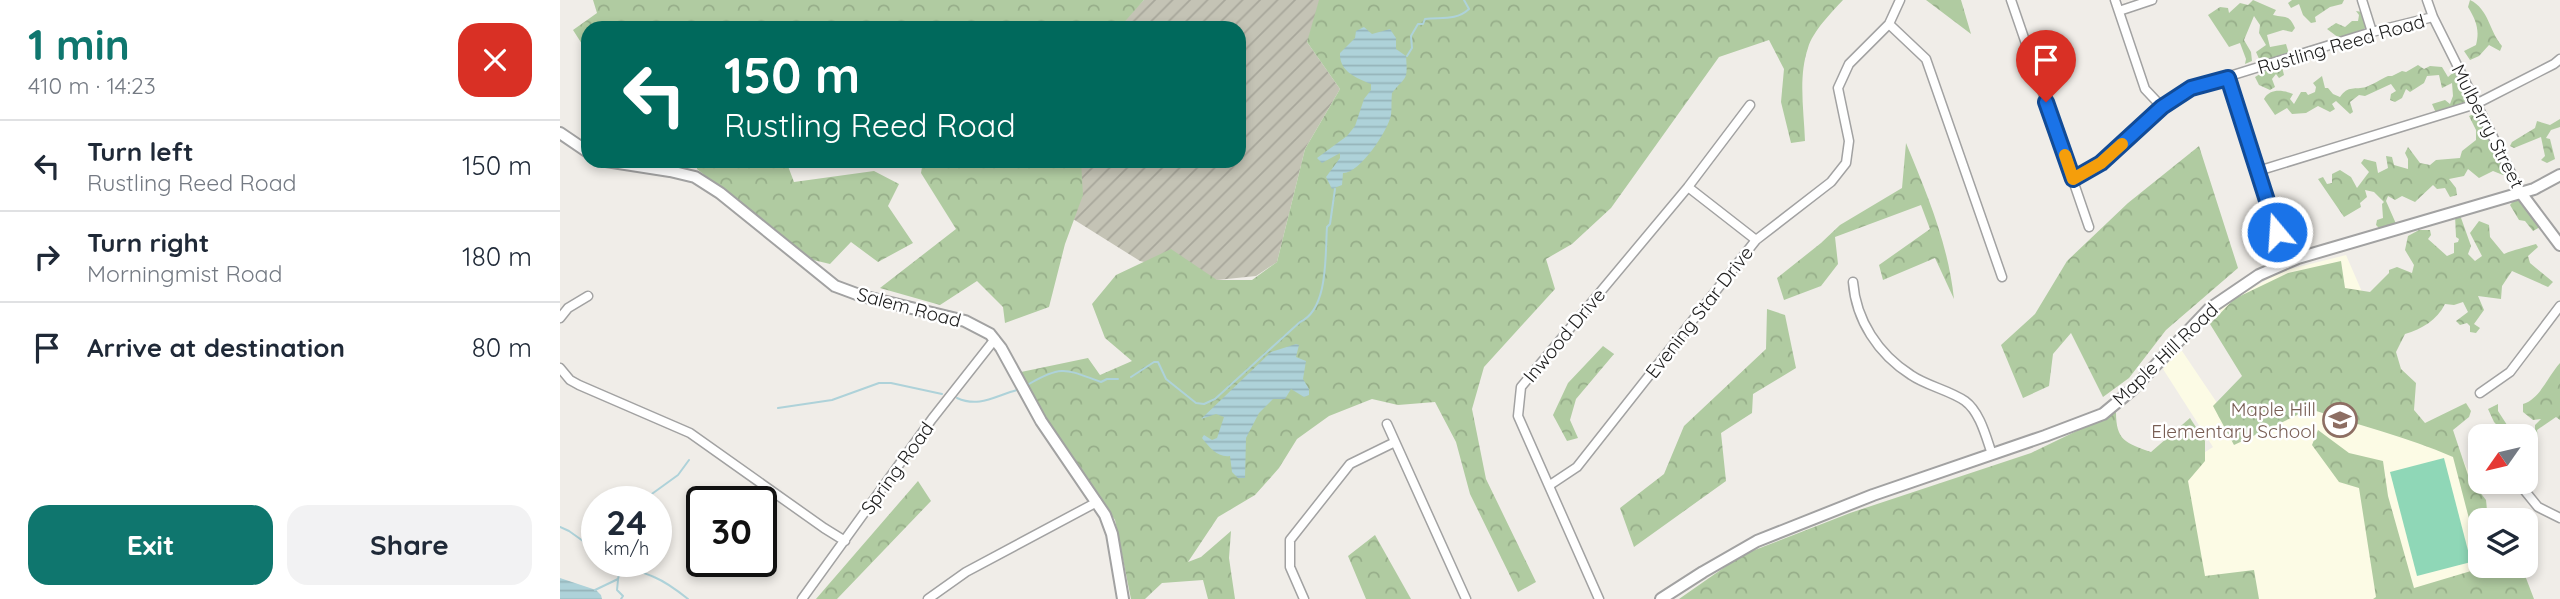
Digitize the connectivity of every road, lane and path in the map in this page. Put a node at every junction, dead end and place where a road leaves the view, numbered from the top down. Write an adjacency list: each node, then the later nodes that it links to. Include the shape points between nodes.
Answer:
1 (1900, 0): 9 (street, Evening Star Drive)
2 (2011, 0): 21 (street)
3 (2115, 0): 7 (street)
4 (2152, 0): 7 (street)
5 (2362, 0): 10 (street)
6 (2427, 0): 8 (street, Mulberry Street)
7 (2119, 11): 15 (street, via 2145,89)
8 (2433, 17): 10 (street, Rustling Reed Road); 13 (street, Mulberry Street)
9 (1889, 24): 25 (street, Evening Star Drive, via 1849,64 1838,88 1849,141 1846,163 1831,182); 28 (street, via 1926,59)
10 (2372, 32): 12 (street, Rustling Reed Road)
11 (2560, 59): 13 (street)
12 (2228, 78): 15 (street, Rustling Reed Road, via 2191,88); 19 (street)
13 (2476, 104): 19 (street); 23 (street, Mulberry Street)
14 (1750, 105): 22 (street, Inwood Drive)
15 (2162, 107): 21 (street, Rustling Reed Road, via 2101,163)
16 (560, 133): 17 (street)
17 (581, 147)
18 (656, 168): 33 (street, Salem Road, via 695,177 720,193 835,286 965,321)
19 (2258, 171): 27 (street)
20 (2560, 175): 23 (street, Maple Hill Road)
21 (2073, 179): 24 (street)
22 (1688, 187): 25 (street); 39 (street, Inwood Drive, via 1521,387 1518,416)
23 (2521, 193): 26 (street, Mulberry Street); 27 (street, Maple Hill Road)
24 (2089, 227)
25 (1756, 240): 39 (street, Evening Star Drive, via 1577,467)
26 (2560, 245)
27 (2287, 262): 38 (street, Maple Hill Road, via 2209,309 2133,389 2102,414)
28 (2002, 277)
29 (1853, 282): 38 (street, via 1855,301 1873,339 1911,376 1966,401)
30 (588, 296): 32 (street)
31 (2560, 306): 35 (street, via 2510,372)
32 (560, 318)
33 (995, 339): 41 (street, Salem Road, via 1041,421); 43 (street, Spring Road)
34 (560, 368): 43 (street, via 579,386 690,433)
35 (2480, 393)
36 (1387, 424): 37 (street)
37 (1395, 442): 47 (street, via 1350,464 1290,540 1290,567); 48 (street)
38 (1992, 454): 50 (street, Maple Hill Road, via 1757,541)
39 (1550, 485): 49 (street, Inwood Drive)
40 (2527, 494): 42 (street, via 2538,507)
41 (1097, 502): 45 (street, via 966,572); 46 (street, Salem Road, via 1112,534)
42 (2560, 518)
43 (845, 541): 44 (street, Spring Road)
44 (802, 599)
45 (928, 599)
46 (1123, 599)
47 (1304, 599)
48 (1466, 599)
49 (1599, 599)
50 (1661, 599)

